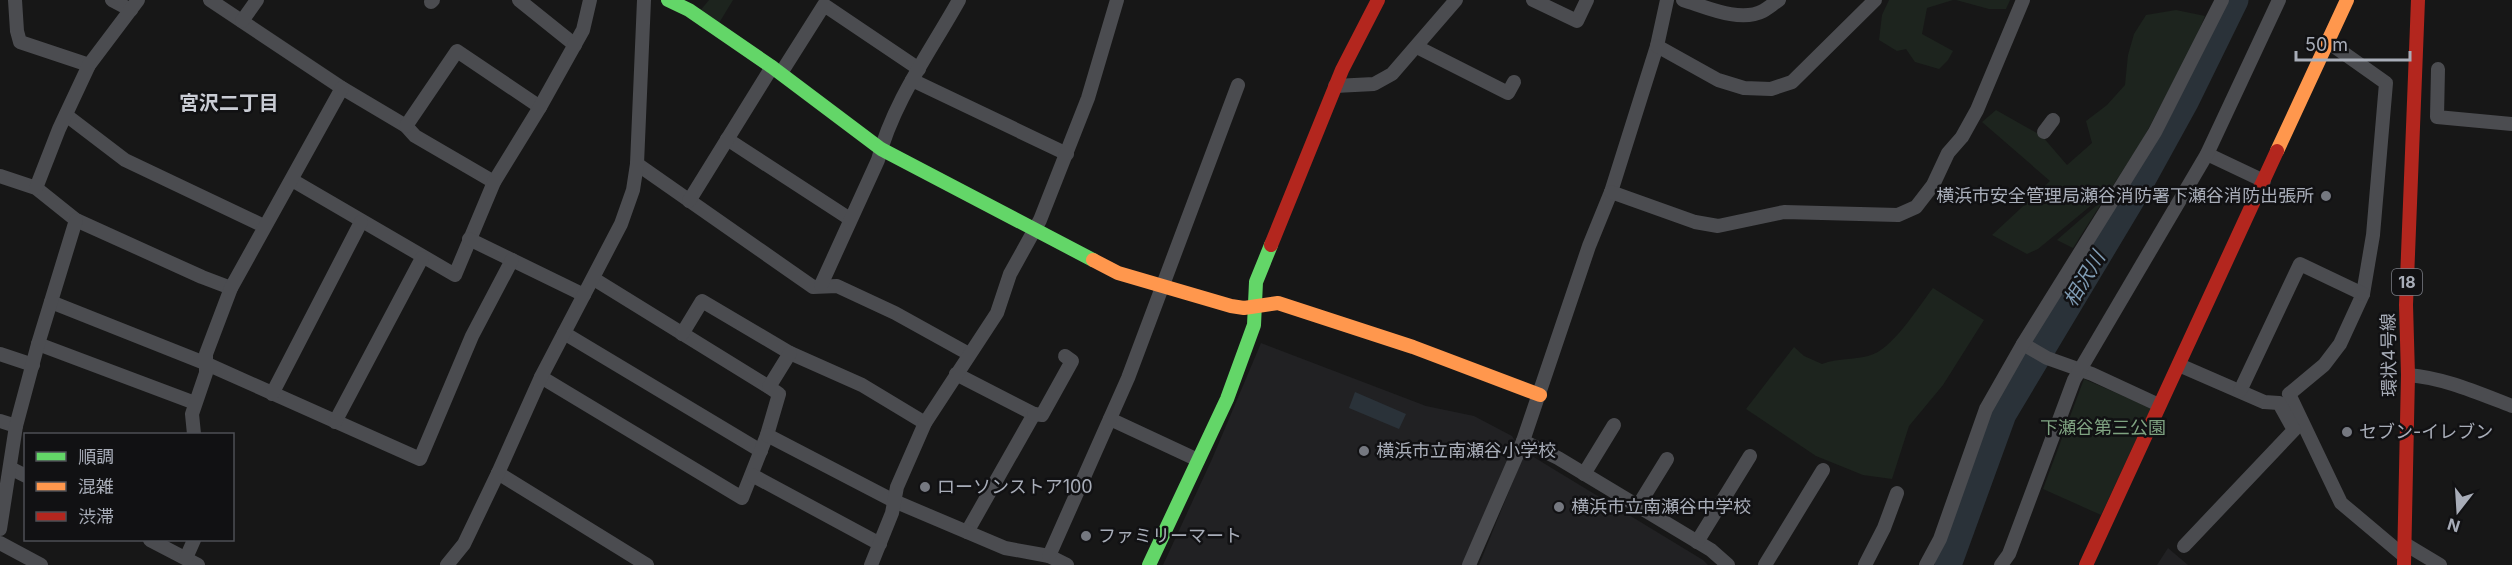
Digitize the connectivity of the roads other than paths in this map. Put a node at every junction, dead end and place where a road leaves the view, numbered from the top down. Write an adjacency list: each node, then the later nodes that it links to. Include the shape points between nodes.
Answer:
1 (15, 0): 30 (street, via 20,42)
2 (112, 0): 24 (street)
3 (210, 0): 25 (street)
4 (257, 0): 25 (street)
5 (519, 0): 27 (street)
6 (590, 0): 27 (street)
7 (644, 0): 48 (street)
8 (668, 0): 32 (street)
9 (959, 0): 33 (street)
10 (1117, 0): 46 (street)
11 (1378, 0): 36 (street)
12 (1456, 0): 29 (street)
13 (1533, 0): 14 (street, via 1577,21)
14 (1587, 0)
15 (1667, 0): 28 (street)
16 (1683, 0): 17 (street, via 1747,15 1761,12)
17 (1779, 0)
18 (1875, 0): 28 (street, via 1792,82 1772,89 1744,88 1718,80)
19 (2023, 0): 54 (street, via 1977,110 1916,207 1898,215 1784,213 1718,226 1695,222)
20 (2222, 0): 75 (street, via 2155,132)
21 (2280, 0): 47 (street)
22 (2348, 0): 26 (street)
23 (2418, 0): 85 (street, 環状4号線 / 18, via 2406,304)
24 (134, 5): 30 (street)
25 (242, 21): 37 (street)
26 (2328, 42): 52 (street); 68 (street, via 2386,83 2373,235)
27 (575, 45): 38 (street)
28 (1657, 46): 54 (street)
29 (1417, 47): 34 (street, via 1508,93); 36 (street, via 1392,74 1374,84)
30 (89, 65): 39 (street)
31 (2438, 69): 41 (street, via 2437,117)
32 (777, 70): 33 (street, via 824,5); 44 (street); 45 (street)
33 (916, 74): 45 (street); 46 (street)
34 (1514, 82)
35 (1238, 85): 66 (street)
36 (1335, 86): 71 (street, via 1256,282)
37 (342, 88): 42 (street); 50 (street)
38 (540, 107): 42 (street, via 457,51); 51 (street)
39 (66, 115): 53 (street); 59 (street, via 125,160)
40 (2053, 120): 43 (street)
41 (2512, 124)
42 (406, 126): 51 (street, via 415,136)
43 (2044, 132)
44 (727, 139): 55 (street); 56 (street)
45 (881, 148): 56 (street); 60 (street)
46 (1067, 154): 60 (street)
47 (2207, 154): 52 (street); 83 (street)
48 (637, 165): 55 (street); 64 (street, via 621,224)
49 (0, 176): 53 (street)
50 (292, 180): 58 (street); 59 (street)
51 (494, 182): 61 (street)
52 (2264, 182): 82 (street)
53 (36, 188): 57 (street)
54 (1611, 192): 90 (street)
55 (689, 201): 65 (street, via 813,287)
56 (850, 219): 65 (street)
57 (76, 220): 67 (street); 70 (street)
58 (361, 222): 62 (street); 89 (street)
59 (264, 226): 67 (street)
60 (1035, 229): 66 (street, via 1118,273); 78 (street, via 1010,274 997,313)
61 (469, 239): 62 (street, via 455,275); 63 (street)
62 (422, 258): 97 (street)
63 (512, 260): 69 (street); 97 (street, via 472,336 420,459)
64 (594, 279): 69 (street); 73 (street)
65 (821, 285): 78 (street, via 837,286)
66 (1163, 286): 71 (street, via 1231,306); 95 (street)
67 (231, 288): 80 (street, via 206,354)
68 (2363, 294): 88 (street, via 2300,264); 126 (street, via 2340,344 2324,365 2289,394 2341,503)
69 (585, 296): 72 (street)
70 (51, 302): 74 (street); 80 (street)
71 (1255, 306): 90 (street, via 1267,303 1289,307 1413,347); 107 (street, via 1254,325 1227,399)
72 (564, 333): 86 (street); 104 (street)
73 (682, 334): 76 (street, via 702,301); 87 (street)
74 (38, 344): 81 (street); 91 (street)
75 (2026, 346): 83 (street); 139 (street, via 1986,409 1940,539)
76 (790, 353): 87 (street); 98 (street, via 862,385)
77 (0, 354): 81 (street)
78 (969, 354): 84 (street)
79 (1065, 356): 94 (street, via 1072,361 1042,416)
80 (207, 364): 89 (street); 91 (street)
81 (33, 365): 100 (street)
82 (2179, 365): 88 (street); 92 (street)
83 (2080, 370): 92 (street); 140 (street, via 2009,554)
84 (956, 374): 94 (street); 98 (street)
85 (2408, 375): 93 (street, via 2457,384); 126 (street, 環状4号線 / 18)
86 (541, 377): 110 (street); 113 (street, via 742,498)
87 (769, 387): 102 (street, via 779,394)
88 (2240, 391): 125 (street, via 2264,402 2278,403 2294,430)
89 (272, 394): 97 (street)
90 (1540, 395): 103 (street)
91 (195, 403): 101 (street)
92 (2159, 405): 141 (street)
93 (2512, 406)
94 (1034, 414): 119 (street)
95 (1110, 419): 107 (street); 127 (street)
96 (0, 421): 100 (street)
97 (335, 422)
98 (925, 423): 115 (street)
99 (1614, 425): 111 (street)
100 (16, 426): 108 (street)
101 (194, 433)
102 (767, 435): 104 (street); 115 (street)
103 (1523, 441): 111 (street); 135 (street)
104 (761, 451): 113 (street)
105 (1750, 456): 122 (street)
106 (1667, 459): 116 (street)
107 (1198, 460): 134 (street)
108 (10, 468): 112 (street); 117 (street)
109 (1822, 470): 137 (street)
110 (498, 473): 130 (street, via 464,544); 131 (street)
111 (1584, 474): 116 (street)
112 (24, 475)
113 (752, 475): 124 (street)
114 (1897, 493): 138 (street)
115 (894, 501): 119 (street); 124 (street)
116 (1638, 506): 122 (street)
117 (1, 513): 118 (street)
118 (0, 529)
119 (967, 532): 127 (street, via 1005,548)
120 (152, 541): 128 (street)
121 (193, 541): 128 (street)
122 (1697, 542): 136 (street)
123 (0, 543): 129 (street)
124 (880, 544): 132 (street)
125 (2184, 546)
126 (2404, 555): 142 (street)
127 (1048, 556): 133 (street)
128 (182, 560)
129 (41, 565)
130 (447, 565)
131 (646, 565)
132 (871, 565)
133 (1067, 565)
134 (1149, 565)
135 (1469, 565)
136 (1728, 565)
137 (1766, 565)
138 (1865, 565)
139 (1926, 565)
140 (2001, 565)
141 (2086, 565)
142 (2440, 565)

